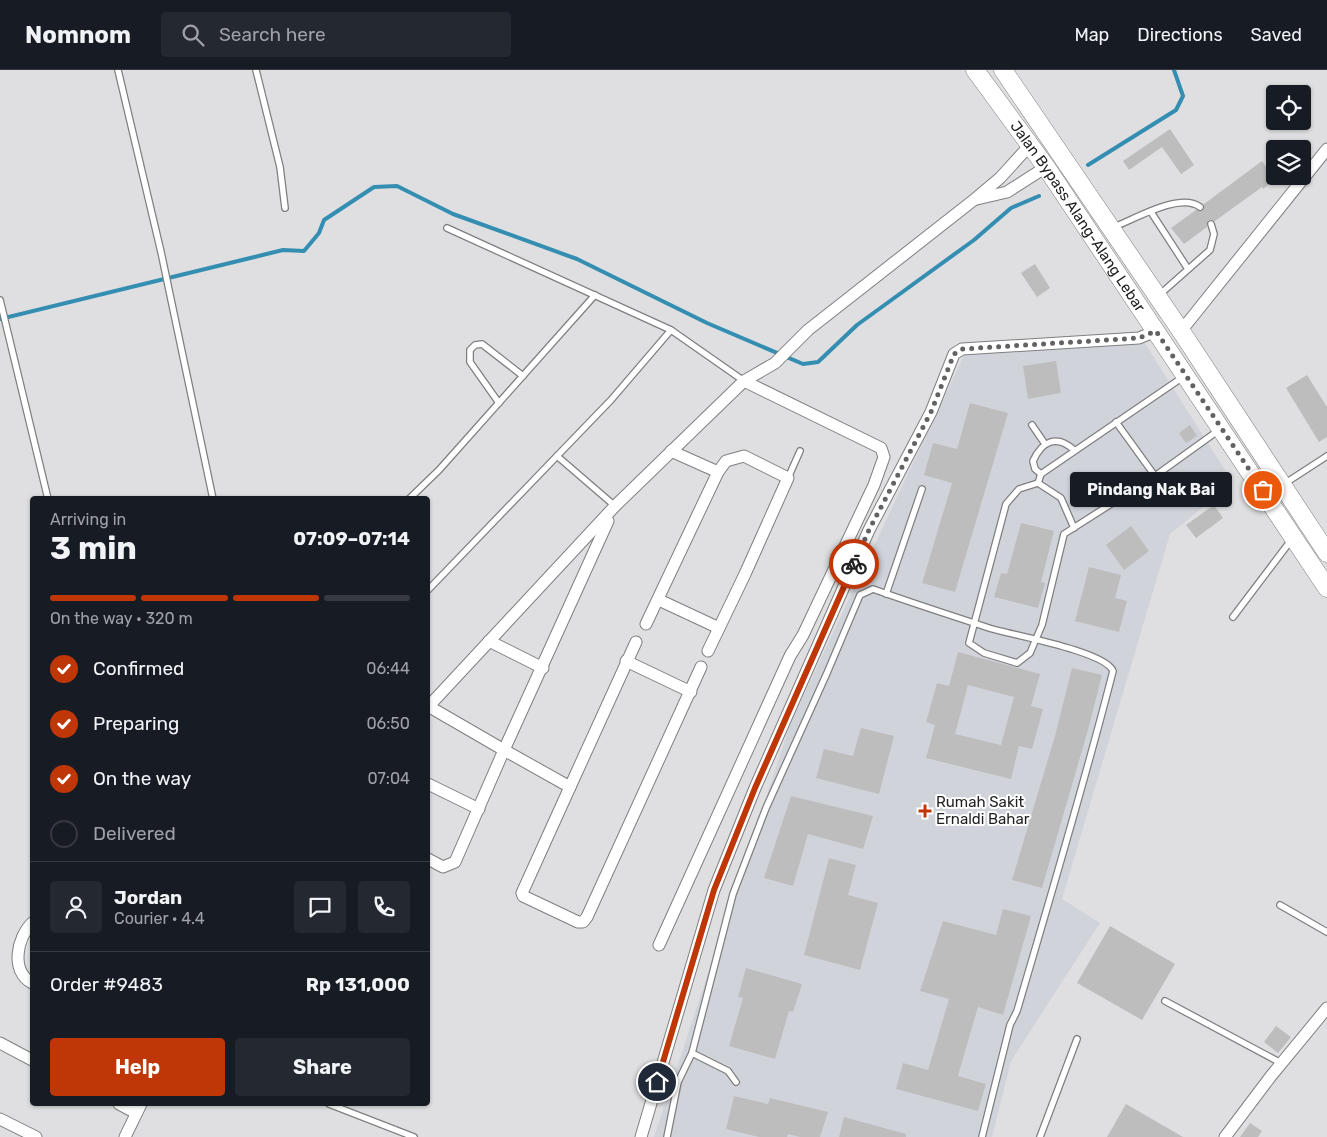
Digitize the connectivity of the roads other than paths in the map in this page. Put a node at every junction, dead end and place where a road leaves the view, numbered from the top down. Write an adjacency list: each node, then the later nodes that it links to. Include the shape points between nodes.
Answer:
1 (118, 70): 43 (lane)
2 (256, 70): 9 (lane, via 280,167)
3 (975, 70): 5 (highway, Jalan Bypass Alang-Alang Lebar)
4 (1003, 70): 14 (highway, Jalan Bypass Alang-Alang Lebar)
5 (1030, 145): 7 (highway, Jalan Bypass Alang-Alang Lebar); 8 (street, via 1000,178)
6 (1327, 149): 21 (street)
7 (1049, 171): 8 (street, via 1007,192); 20 (highway, Jalan Bypass Alang-Alang Lebar)
8 (975, 199): 24 (street, via 808,330 775,363)
9 (286, 208)
10 (1200, 208): 11 (lane, via 1193,202 1178,201)
11 (1151, 212): 14 (lane); 15 (lane)
12 (1211, 224): 15 (lane, via 1214,234 1210,250)
13 (447, 228): 16 (lane)
14 (1112, 228): 17 (highway, Jalan Bypass Alang-Alang Lebar)
15 (1188, 269): 17 (lane)
16 (595, 295): 19 (lane); 23 (lane)
17 (1157, 296): 21 (highway, Jalan Bypass Alang-Alang Lebar)
18 (0, 300): 42 (lane)
19 (671, 330): 24 (lane); 33 (lane)
20 (1156, 331): 22 (highway, Jalan Bypass Alang-Alang Lebar); 91 (street, via 1139,338 962,349 954,354 931,412 869,530 755,788 714,890)
21 (1181, 331): 40 (highway, Jalan Bypass Alang-Alang Lebar)
22 (1186, 375): 26 (lane); 28 (highway, Jalan Bypass Alang-Alang Lebar)
23 (523, 376): 25 (lane); 25 (lane, via 482,344 470,350 470,362)
24 (744, 381): 30 (street); 75 (street, via 881,448 884,457 874,486 790,656)
25 (499, 403): 44 (lane)
26 (1116, 422): 31 (lane); 37 (lane)
27 (1032, 425): 29 (lane)
28 (1222, 428): 37 (lane); 47 (highway, Jalan Bypass Alang-Alang Lebar)
29 (1045, 444): 31 (lane, via 1066,442); 36 (lane, via 1034,461)
30 (671, 450): 35 (street); 45 (street)
31 (1074, 450): 36 (lane)
32 (800, 451): 38 (lane)
33 (557, 456): 45 (lane); 49 (lane)
34 (1327, 456): 40 (lane)
35 (718, 472): 38 (street, via 726,461 744,456); 52 (street)
36 (1041, 474): 39 (lane)
37 (1155, 476): 46 (lane)
38 (788, 478): 56 (street)
39 (1038, 483): 46 (lane, via 1061,498); 54 (lane, via 1020,489 1006,504)
40 (1282, 485): 48 (highway, Jalan Bypass Alang-Alang Lebar)
41 (922, 489): 51 (lane)
42 (47, 496)
43 (212, 496)
44 (412, 496)
45 (615, 506): 58 (street); 63 (street)
46 (1074, 528): 57 (lane, via 1064,534 1042,625)
47 (1293, 537): 50 (highway, Jalan Bypass Alang-Alang Lebar); 53 (lane)
48 (1327, 553)
49 (430, 588)
50 (1327, 588)
51 (886, 594): 54 (lane); 81 (lane, via 873,589 860,595 766,808 733,894)
52 (659, 600): 55 (street); 56 (street)
53 (1232, 617)
54 (975, 623): 57 (lane); 57 (lane, via 969,643 984,653 1017,663 1030,653)
55 (646, 624)
56 (719, 628): 60 (street)
57 (1035, 638): 93 (lane, via 1096,658 1107,663 1113,671 1048,905 1010,1025)
58 (489, 641): 63 (street); 65 (street)
59 (636, 642): 61 (street)
60 (708, 651)
61 (626, 661): 64 (street); 69 (street)
62 (701, 667): 64 (street)
63 (543, 668): 67 (street)
64 (691, 692): 69 (street, via 583,922 522,893)
65 (430, 704)
66 (430, 707): 67 (street)
67 (504, 750): 69 (street); 70 (street)
68 (430, 785): 70 (street)
69 (570, 787)
70 (479, 809): 71 (street, via 455,862 443,867)
71 (430, 860)
72 (1280, 906): 74 (lane)
73 (30, 926): 76 (street, via 18,952 20,972)
74 (1327, 932)
75 (659, 945)
76 (30, 982)
77 (1165, 1001): 83 (lane)
78 (1327, 1008): 83 (street)
79 (1077, 1039): 94 (lane)
80 (0, 1043): 82 (street)
81 (692, 1053): 84 (lane, via 728,1071); 92 (lane, via 678,1082)
82 (30, 1059)
83 (1280, 1064): 95 (street)
84 (736, 1082)
85 (334, 1106): 90 (lane)
86 (138, 1108): 89 (street)
87 (0, 1119): 88 (street)
88 (36, 1137)
89 (125, 1137)
90 (414, 1137)
91 (641, 1137)
92 (668, 1137)
93 (982, 1137)
94 (1040, 1137)
95 (1225, 1137)

